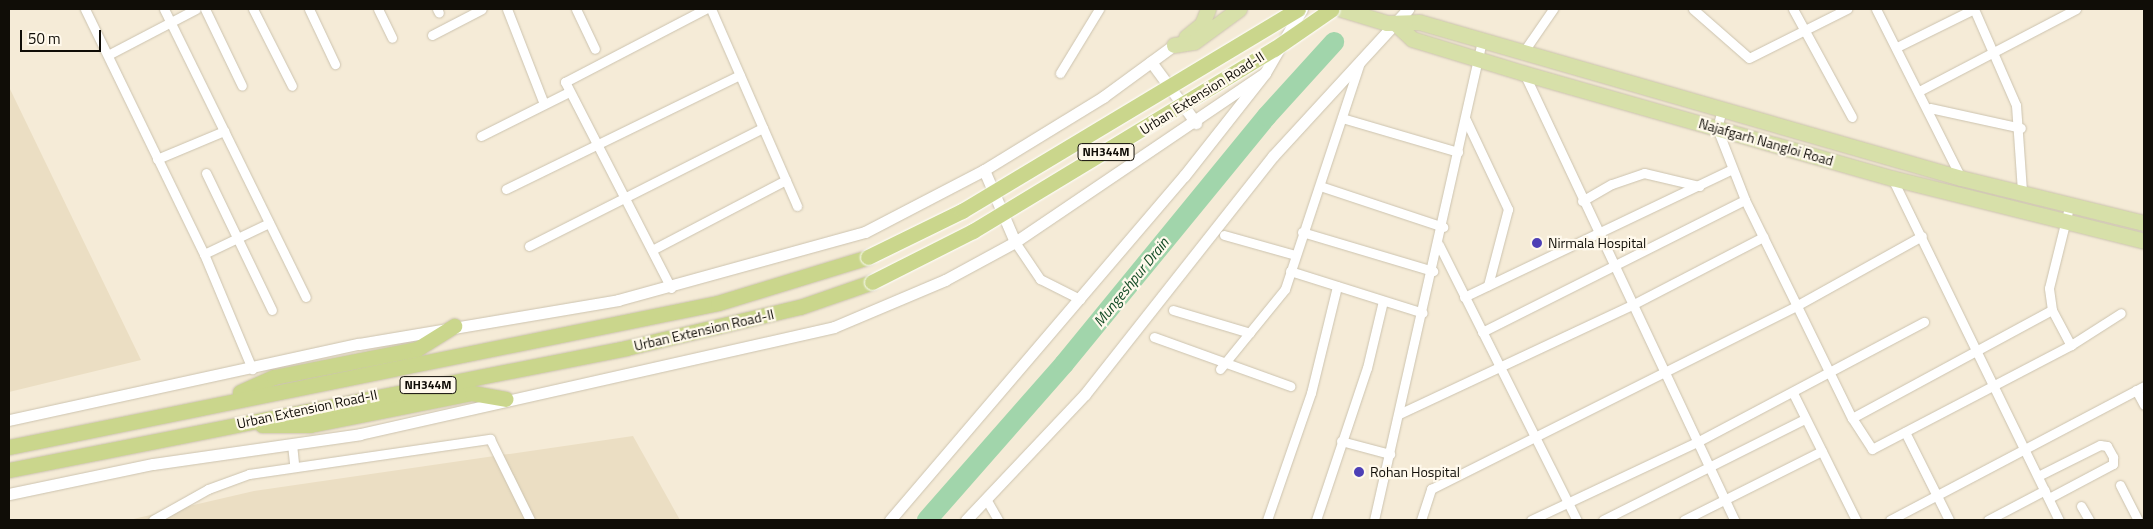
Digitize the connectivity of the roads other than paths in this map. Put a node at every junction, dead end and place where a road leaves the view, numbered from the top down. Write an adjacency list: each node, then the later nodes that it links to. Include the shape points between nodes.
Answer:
1 (85, 9): 38 (street)
2 (164, 9): 27 (street)
3 (196, 9): 27 (street)
4 (205, 9): 47 (street)
5 (253, 9): 48 (street)
6 (309, 9): 42 (street)
7 (378, 9): 31 (street)
8 (482, 9): 30 (street)
9 (507, 9): 51 (street)
10 (576, 9): 36 (street)
11 (705, 9): 50 (street, via 567,80)
12 (711, 9): 46 (street)
13 (1098, 9): 43 (street)
14 (1208, 9): 33 (main road, via 1196,30)
15 (1239, 9): 33 (main road, via 1194,42)
16 (1300, 9): 44 (street); 132 (highway, Urban Extension Road-II / NH344M, bridge, via 962,211 868,257 718,303 476,354)
17 (1332, 9): 139 (highway, Urban Extension Road-II / NH344M, bridge, via 1274,49 973,231 872,282 725,326)
18 (1341, 9): 28 (main road, Najafgarh Nangloi Road)
19 (1408, 9): 28 (street)
20 (1553, 9): 37 (street)
21 (1693, 9): 29 (street, via 1744,57 1756,56)
22 (1794, 9): 29 (street)
23 (1847, 9): 29 (street)
24 (1877, 9): 34 (street)
25 (1974, 9): 34 (street); 35 (street)
26 (2076, 9): 35 (street)
27 (170, 22): 38 (street); 61 (street)
28 (1396, 24): 32 (main road, Najafgarh Nangloi Road, via 1419,22); 39 (main road, Najafgarh Nangloi Road, via 1412,39); 40 (street)
29 (1804, 30): 54 (street)
30 (432, 35)
31 (392, 38)
32 (1482, 42): 37 (main road, Najafgarh Nangloi Road); 39 (street)
33 (1174, 45): 41 (street)
34 (1897, 47): 49 (street)
35 (1995, 48): 49 (street); 60 (street)
36 (595, 50)
37 (1522, 54): 53 (main road, Najafgarh Nangloi Road)
38 (108, 55): 65 (street)
39 (1478, 58): 45 (main road, Najafgarh Nangloi Road); 56 (street)
40 (1360, 60): 55 (street); 157 (street, via 1273,156 1085,394)
41 (1152, 62): 57 (street); 67 (street, via 1103,97)
42 (335, 64)
43 (1060, 73)
44 (1265, 73): 57 (street); 106 (street)
45 (1523, 73): 59 (main road, Najafgarh Nangloi Road); 78 (street)
46 (740, 75): 58 (street); 63 (street)
47 (242, 86)
48 (292, 86)
49 (1921, 90): 52 (street)
50 (569, 92): 51 (street); 63 (street)
51 (544, 104): 62 (street)
52 (1930, 108): 60 (street); 70 (street)
53 (1722, 110): 59 (street); 70 (main road, Najafgarh Nangloi Road)
54 (1852, 117)
55 (1342, 118): 64 (street); 72 (street)
56 (1465, 118): 64 (street); 101 (street, via 1508,209)
57 (1196, 124): 92 (street)
58 (763, 128): 71 (street); 76 (street)
59 (1717, 128): 66 (street); 69 (main road, Najafgarh Nangloi Road)
60 (2021, 128): 75 (street)
61 (224, 131): 65 (street); 82 (street)
62 (481, 136)
63 (596, 143): 74 (street); 76 (street)
64 (1458, 152): 84 (street)
65 (157, 159): 96 (street)
66 (1732, 169): 73 (street); 77 (street)
67 (984, 170): 92 (street); 103 (street, via 865,232)
68 (206, 174): 90 (street)
69 (1892, 178): 81 (main road, Najafgarh Nangloi Road); 88 (street)
70 (1962, 178): 75 (main road, Najafgarh Nangloi Road)
71 (786, 180): 80 (street); 95 (street)
72 (1320, 186): 84 (street); 85 (street)
73 (1699, 186): 78 (street, via 1644,173 1612,184); 87 (street)
74 (506, 189)
75 (2022, 190): 79 (main road, Najafgarh Nangloi Road)
76 (625, 198): 94 (street); 95 (street)
77 (1745, 200): 89 (street); 98 (street)
78 (1582, 202): 87 (street)
79 (2070, 203): 81 (street); 83 (main road, Najafgarh Nangloi Road)
80 (797, 206)
81 (2064, 220): 91 (main road, Najafgarh Nangloi Road); 112 (street, via 2049,288)
82 (269, 223): 90 (street); 104 (street)
83 (2144, 223)
84 (1442, 227): 93 (street)
85 (1302, 232): 97 (street); 100 (street)
86 (1224, 235): 97 (street)
87 (1599, 236): 98 (street); 101 (street)
88 (1922, 236): 109 (street); 121 (street)
89 (1763, 237): 108 (street); 109 (street)
90 (238, 238): 96 (street); 110 (street)
91 (2144, 241)
92 (1015, 242): 106 (street, via 1040,279); 133 (street, via 945,280 834,327 632,375)
93 (1439, 245): 100 (street); 105 (street)
94 (529, 246)
95 (652, 250): 103 (street)
96 (204, 254): 123 (street)
97 (1295, 255): 99 (street)
98 (1614, 268): 108 (street); 117 (street)
99 (1290, 271): 102 (street); 118 (street, via 1280,299)
100 (1433, 271): 113 (street)
101 (1488, 285): 105 (street)
102 (1337, 286): 107 (street); 161 (street, via 1311,393)
103 (670, 288): 116 (street, via 599,304)
104 (306, 297)
105 (1464, 297): 117 (street)
106 (1080, 299): 164 (street)
107 (1383, 300): 113 (street); 142 (street, via 1367,368)
108 (1632, 305): 125 (street); 126 (street)
109 (1796, 306): 126 (street); 127 (street)
110 (272, 310)
111 (1173, 310): 118 (street)
112 (2052, 310): 120 (street); 121 (street)
113 (1423, 313): 135 (street)
114 (2121, 313): 120 (street)
115 (1924, 322): 127 (street)
116 (454, 326): 123 (street); 132 (highway, via 417,349 274,377)
117 (1482, 332): 125 (street)
118 (1250, 333): 122 (street)
119 (1154, 337): 122 (street)
120 (2071, 345): 128 (street)
121 (1978, 352): 128 (street); 136 (street)
122 (1227, 360): 124 (street); 129 (street)
123 (252, 369): 138 (street)
124 (1220, 369)
125 (1500, 369): 135 (street); 141 (street)
126 (1662, 370): 141 (street); 143 (street)
127 (1830, 374): 131 (street); 136 (street)
128 (1995, 384): 140 (street); 146 (street)
129 (1290, 386)
130 (2140, 388): 134 (street); 146 (street)
131 (1793, 393): 137 (street); 143 (street)
132 (231, 399): 145 (highway, Urban Extension Road-II / NH344M)
133 (505, 399): 139 (highway, via 472,393 310,425); 144 (street, via 360,434)
134 (2144, 405)
135 (1399, 414): 148 (street)
136 (1852, 418): 140 (street, via 1872,449)
137 (1806, 419): 147 (street); 150 (street)
138 (9, 420)
139 (231, 425): 151 (highway, Urban Extension Road-II / NH344M)
140 (1905, 432): 156 (street)
141 (1534, 435): 159 (street); 170 (street, via 1431,489)
142 (1341, 441): 148 (street); 168 (street)
143 (1697, 442): 150 (street); 159 (street)
144 (292, 444): 149 (street); 154 (street, via 153,464)
145 (9, 447)
146 (2024, 448): 152 (street); 156 (street)
147 (1822, 451): 158 (street); 176 (street)
148 (1390, 454): 169 (street)
149 (294, 464): 162 (street, via 249,474 208,490); 163 (street, via 490,439)
150 (1710, 468): 158 (street); 173 (street)
151 (9, 470)
152 (2038, 476): 155 (street); 155 (street, via 2100,445 2107,446 2113,457 2113,464)
153 (2120, 485): 182 (street)
154 (9, 494)
155 (2047, 494): 179 (street); 180 (street)
156 (1937, 495): 177 (street); 178 (street)
157 (986, 498): 165 (street); 166 (street)
158 (1724, 500): 174 (street); 175 (street)
159 (1569, 502): 171 (street); 172 (street)
160 (2082, 506): 181 (street)
161 (1268, 516): 167 (street)
162 (153, 520)
163 (530, 520)
164 (890, 520)
165 (966, 520)
166 (998, 520)
167 (1257, 520)
168 (1316, 520)
169 (1374, 520)
170 (1421, 520)
171 (1531, 520)
172 (1577, 520)
173 (1603, 520)
174 (1684, 520)
175 (1734, 520)
176 (1856, 520)
177 (1890, 520)
178 (1949, 520)
179 (1988, 520)
180 (2059, 520)
181 (2089, 520)
182 (2138, 520)

